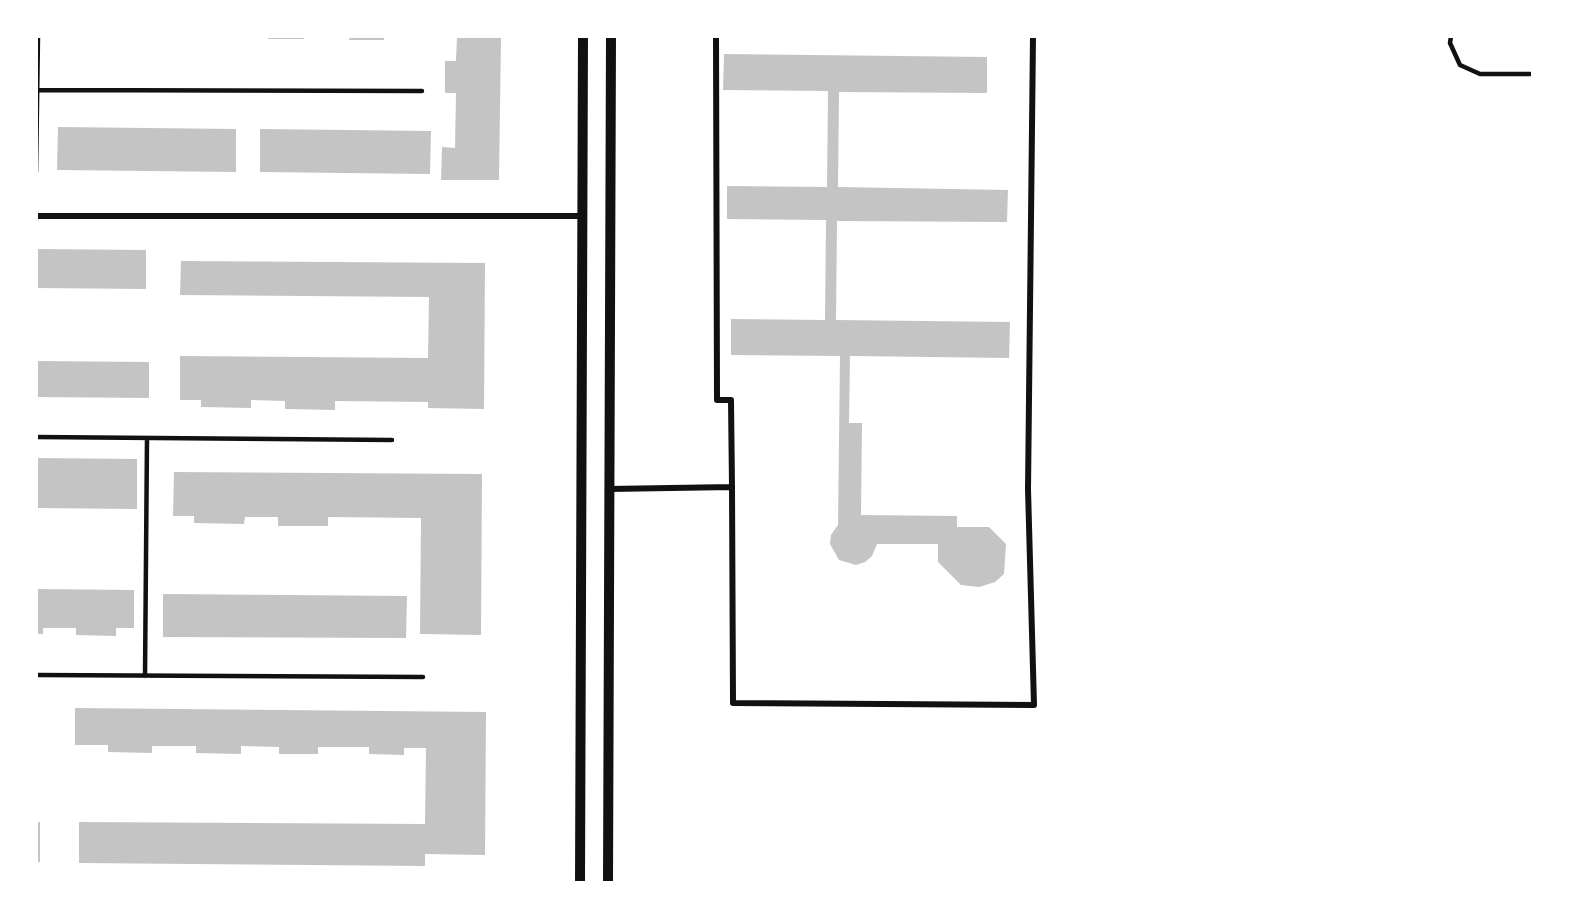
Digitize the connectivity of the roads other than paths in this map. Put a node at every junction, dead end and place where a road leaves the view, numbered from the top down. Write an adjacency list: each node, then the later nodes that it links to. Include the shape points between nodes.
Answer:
1 (38, 36): 8 (lane)
2 (583, 36): 12 (street)
3 (611, 36): 17 (street)
4 (716, 36): 16 (street, via 717,399 731,399)
5 (1033, 36): 16 (street, via 1028,489 1034,705 734,703)
6 (1450, 36): 7 (lane, via 1460,65 1480,74)
7 (1533, 74)
8 (37, 90): 9 (lane); 10 (lane)
9 (422, 91)
10 (36, 172)
11 (36, 216): 12 (street)
12 (582, 216): 21 (street)
13 (36, 437): 14 (lane)
14 (147, 438): 15 (lane); 19 (lane)
15 (392, 440)
16 (732, 487): 17 (street)
17 (609, 489): 22 (street)
18 (36, 675): 19 (lane)
19 (145, 676): 20 (lane)
20 (423, 677)
21 (580, 883)
22 (608, 883)

